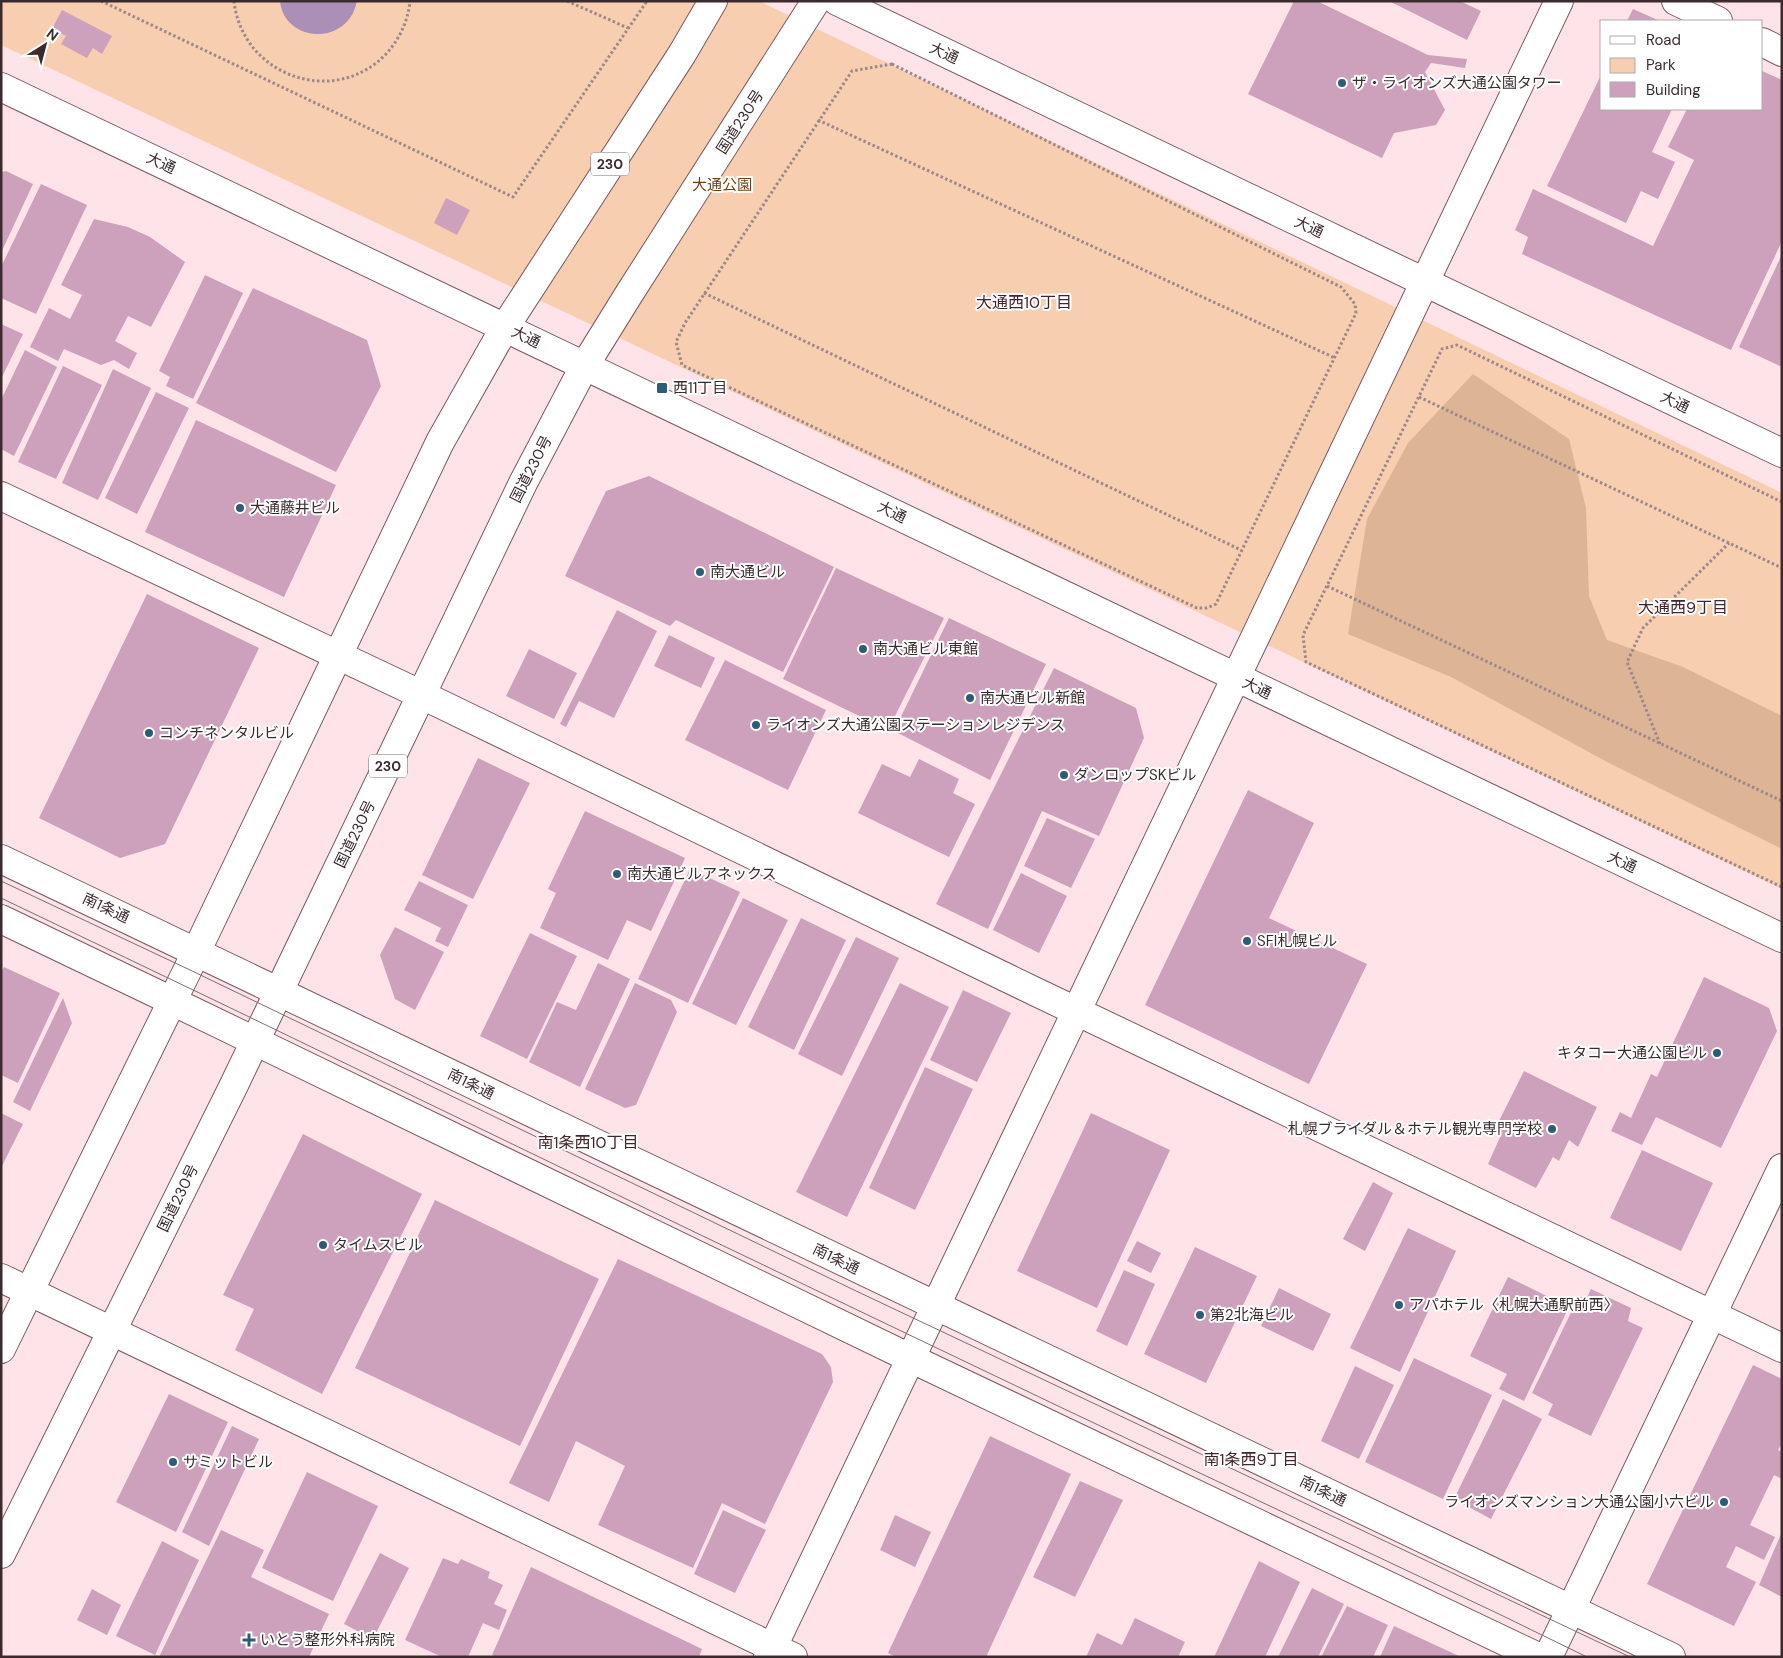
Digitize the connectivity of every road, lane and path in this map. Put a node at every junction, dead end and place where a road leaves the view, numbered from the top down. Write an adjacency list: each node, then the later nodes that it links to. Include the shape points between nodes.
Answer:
1 (101, 1): 12 (path, via 513,197)
2 (234, 1): 3 (path, via 236,16 248,43 269,65 296,78 324,82 353,77 378,63 397,41 409,15)
3 (410, 1)
4 (567, 1): 12 (path)
5 (647, 1): 12 (path)
6 (713, 1): 19 (main road, 230)
7 (816, 1): 21 (main road, 国道230号 / 230)
8 (837, 1): 17 (main road, 大通)
9 (1559, 1): 17 (main road)
10 (1676, 1): 11 (main road)
11 (1716, 20)
12 (628, 28)
13 (1763, 42): 14 (main road)
14 (1782, 52)
15 (1, 87): 19 (main road, 大通)
16 (818, 120): 18 (path); 20 (path); 20 (path, via 852,71 892,64 1341,287 1355,304 1356,313)
17 (1424, 282): 23 (main road, 大通); 31 (main road)
18 (704, 292): 27 (path); 27 (path, via 676,342 682,365 1196,608 1216,604)
19 (505, 327): 21 (main road, 大通); 30 (main road, 230, via 440,442)
20 (1334, 358): 27 (path)
21 (585, 365): 31 (main road, 大通); 32 (main road, 国道230号 / 230, via 522,483)
22 (1419, 397): 25 (path, via 1442,349 1457,345); 26 (path); 29 (path)
23 (1782, 453)
24 (1, 496): 30 (main road)
25 (1782, 502)
26 (1729, 543): 28 (path); 33 (path, via 1643,628 1627,662)
27 (1242, 550)
28 (1782, 568)
29 (1327, 586): 33 (path); 36 (path, via 1303,635 1306,662)
30 (338, 655): 32 (main road); 39 (main road, 230)
31 (1236, 678): 38 (main road, 大通); 42 (main road)
32 (422, 695): 40 (main road, 国道230号 / 230); 42 (main road)
33 (1660, 744): 34 (path)
34 (1782, 802)
35 (1, 859): 39 (main road, 南1条通)
36 (1782, 887)
37 (1, 919): 41 (main road)
38 (1782, 938)
39 (196, 952): 40 (main road, 南1条通); 41 (main road, 230)
40 (278, 992): 43 (main road, 国道230号 / 230); 47 (main road, 南1条通)
41 (172, 1001): 43 (main road); 46 (main road, 230)
42 (1076, 1011): 47 (main road); 48 (main road)
43 (254, 1041): 49 (main road, 国道230号 / 230); 52 (main road)
44 (1782, 1168): 48 (main road)
45 (1, 1278): 46 (main road)
46 (30, 1291): 49 (main road); 51 (main road, 230)
47 (936, 1306): 52 (main road); 54 (main road, 南1条通)
48 (1712, 1314): 50 (main road); 54 (main road)
49 (112, 1331): 53 (main road, 国道230号 / 230); 55 (main road)
50 (1782, 1348)
51 (1, 1349)
52 (910, 1358): 55 (main road); 56 (main road)
53 (1, 1554)
54 (1571, 1609): 57 (main road); 58 (main road, 南1条通)
55 (778, 1654)
56 (1538, 1657)
57 (1548, 1657)
58 (1671, 1657)

